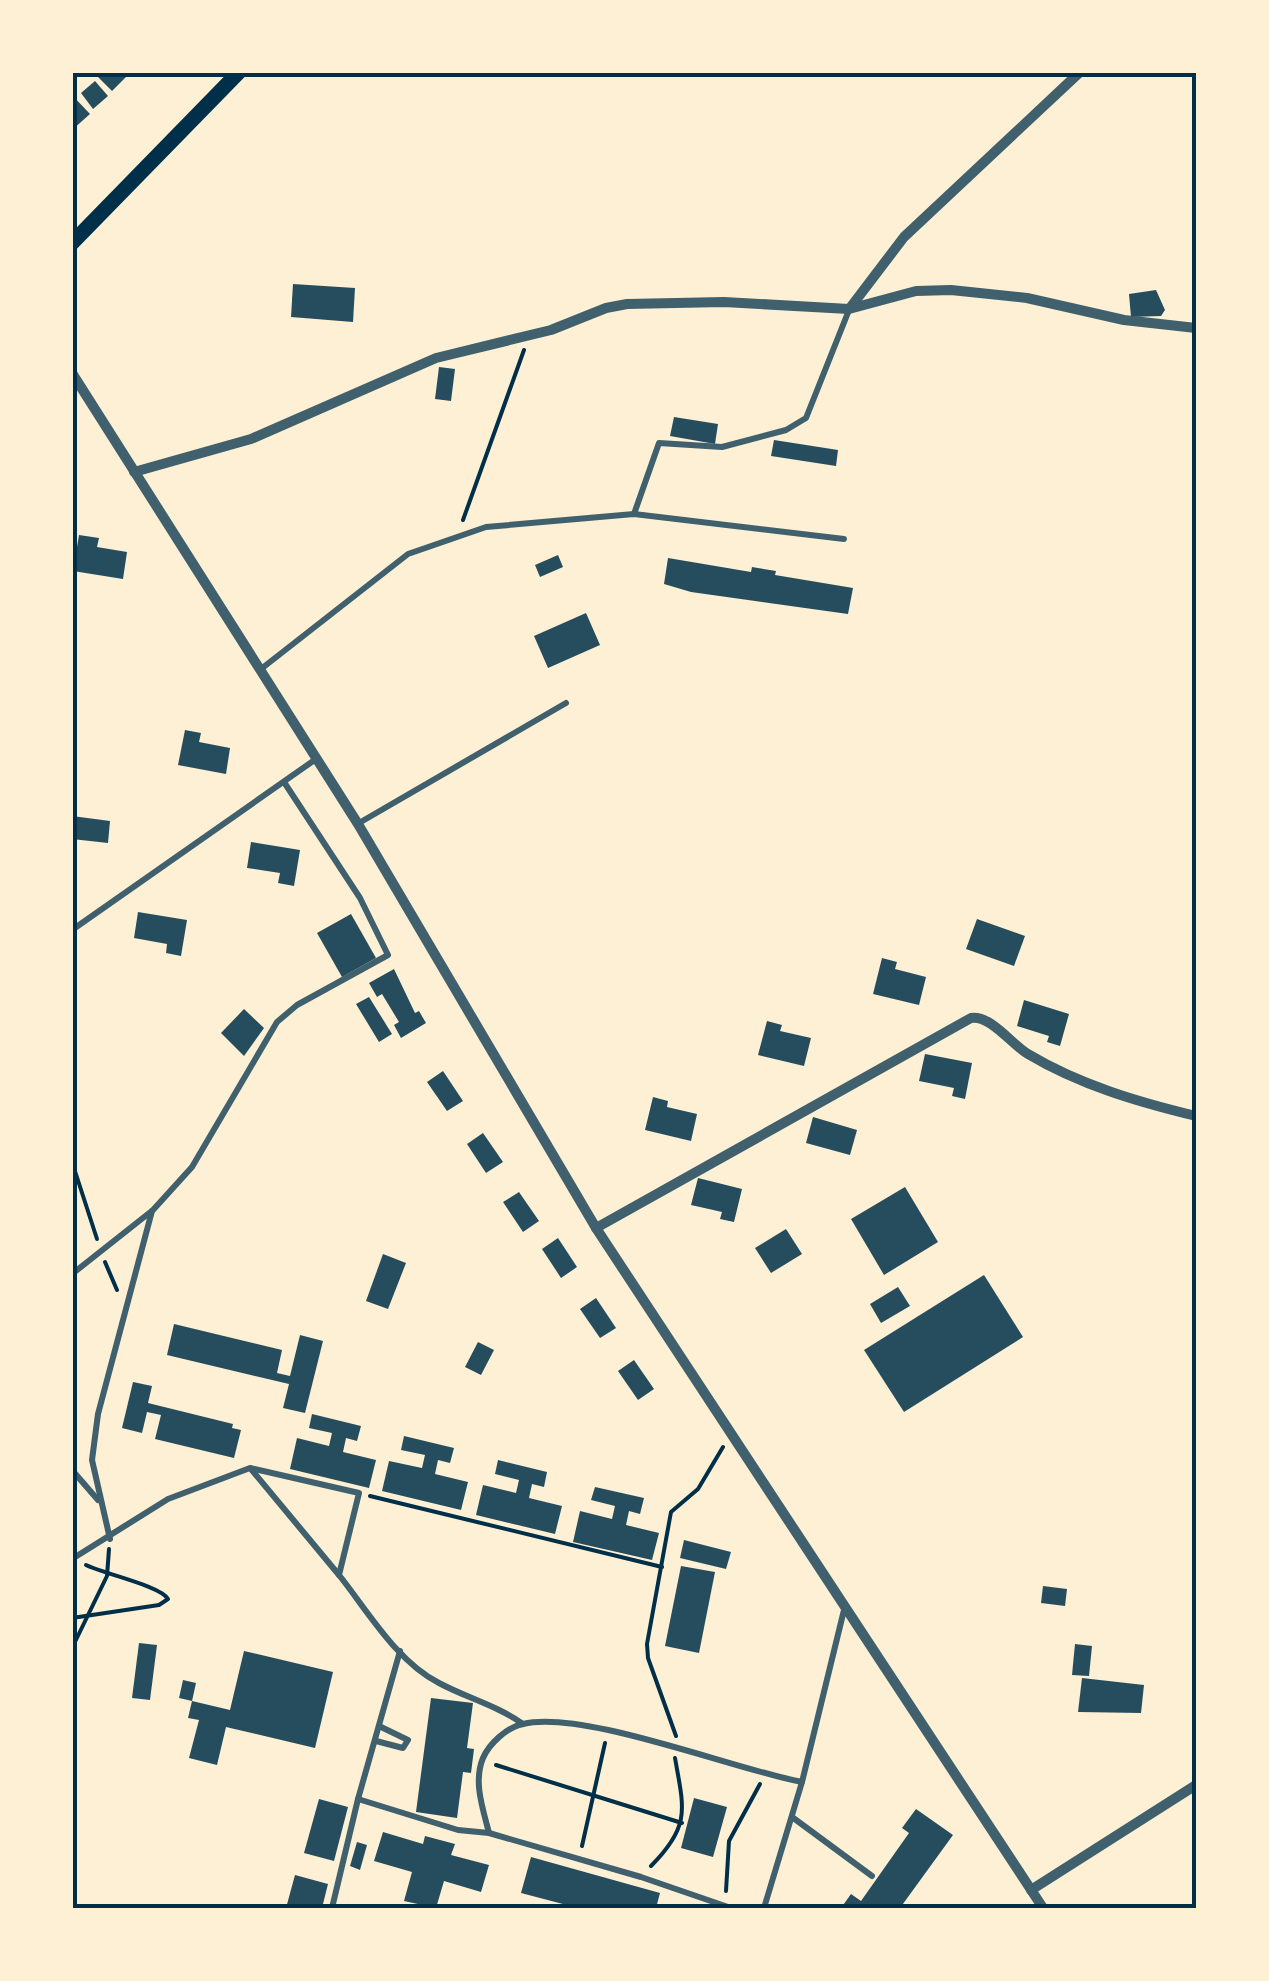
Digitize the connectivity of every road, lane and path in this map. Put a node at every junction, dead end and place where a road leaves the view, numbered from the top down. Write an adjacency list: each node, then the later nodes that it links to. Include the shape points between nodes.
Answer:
1 (239, 72): 3 (main road)
2 (1080, 72): 4 (street, via 904,237)
3 (72, 243)
4 (849, 309): 5 (street, via 916,290 965,291); 8 (street, via 689,302 606,308 551,330 436,358 251,439); 9 (lane, via 806,418 722,447 659,443)
5 (1196, 328)
6 (524, 349): 10 (path)
7 (72, 373): 8 (street)
8 (134, 472): 12 (street)
9 (634, 514): 10 (lane); 11 (lane)
10 (457, 534): 12 (lane, via 408,554)
11 (844, 539)
12 (260, 670): 14 (street)
13 (566, 703): 16 (lane)
14 (316, 759): 15 (lane); 16 (street)
15 (284, 782): 17 (lane); 19 (lane, via 360,898 388,954 276,1022 211,1141)
16 (358, 824): 20 (street)
17 (72, 930)
18 (1196, 1116): 20 (street, via 1063,1075 1009,1044 988,1021 971,1018)
19 (153, 1210): 21 (lane); 26 (lane, via 98,1414 92,1460)
20 (596, 1228): 22 (street)
21 (72, 1274)
22 (730, 1437): 29 (path, via 698,1489 671,1512); 32 (street)
23 (250, 1468): 25 (lane); 27 (lane, via 168,1500); 30 (lane)
24 (72, 1470): 26 (lane)
25 (359, 1493): 29 (path); 30 (lane)
26 (99, 1501): 27 (lane)
27 (110, 1539): 28 (lane); 31 (path)
28 (73, 1558): 31 (path)
29 (662, 1568): 41 (path, via 647,1650)
30 (338, 1575): 36 (lane)
31 (107, 1576): 33 (path); 33 (path, via 162,1591 168,1599)
32 (844, 1610): 44 (lane); 54 (street)
33 (88, 1615): 34 (path); 35 (path)
34 (72, 1618)
35 (72, 1648)
36 (400, 1651): 37 (lane, via 436,1682); 38 (lane)
37 (523, 1724): 39 (lane); 42 (lane, via 499,1738)
38 (379, 1726): 40 (lane); 40 (lane, via 408,1740 403,1748)
39 (607, 1733): 41 (lane); 46 (path)
40 (376, 1741): 47 (lane)
41 (678, 1748): 43 (lane); 49 (path)
42 (482, 1761): 46 (path); 50 (lane, via 478,1790)
43 (765, 1775): 44 (lane); 55 (path, via 729,1840)
44 (802, 1782): 48 (lane)
45 (1196, 1784): 54 (street)
46 (596, 1795): 49 (path); 51 (path)
47 (358, 1799): 50 (lane); 56 (lane)
48 (792, 1817): 52 (lane); 57 (lane)
49 (682, 1823): 53 (path, via 672,1845)
50 (488, 1834): 51 (lane)
51 (578, 1860): 53 (lane)
52 (872, 1876)
53 (641, 1877): 55 (lane)
54 (1031, 1890): 58 (street)
55 (728, 1907)
56 (332, 1908)
57 (764, 1908)
58 (1043, 1908)

